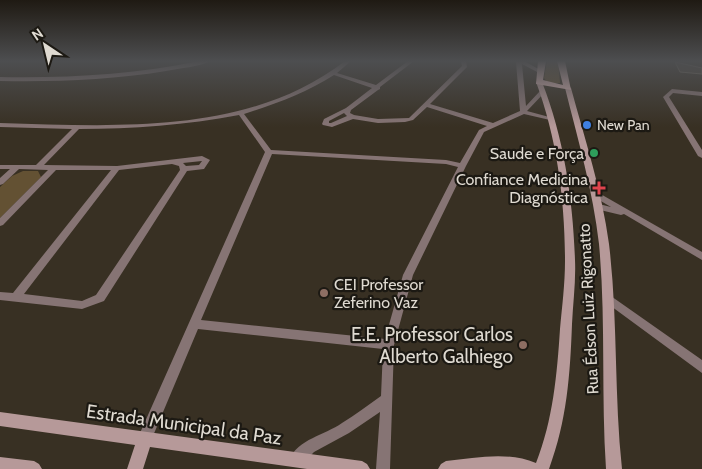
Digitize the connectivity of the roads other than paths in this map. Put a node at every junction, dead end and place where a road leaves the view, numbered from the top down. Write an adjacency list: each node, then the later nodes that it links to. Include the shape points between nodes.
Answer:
1 (314, 83): 15 (street)
2 (363, 83): 10 (street)
3 (385, 83): 10 (street)
4 (448, 83): 13 (street)
5 (521, 83): 16 (street)
6 (537, 83): 16 (street)
7 (543, 83): 18 (main road)
8 (558, 83): 11 (main road)
9 (567, 83): 11 (main road, Rua Édson Luiz Rigonatto)
10 (378, 88): 14 (street)
11 (568, 88): 33 (main road, Rua Édson Luiz Rigonatto)
12 (702, 94): 22 (street, via 672,91 666,97)
13 (427, 104): 17 (street, via 413,118 406,120); 20 (street)
14 (348, 109): 17 (street, via 347,114); 17 (street, via 326,120 325,124 332,126)
15 (240, 112): 21 (street, via 161,125); 23 (street)
16 (523, 112): 18 (street); 20 (street)
17 (351, 117)
18 (550, 118): 57 (main road, via 565,187 570,261 563,382 551,443)
19 (0, 125): 21 (street)
20 (492, 126): 25 (street, via 482,131)
21 (77, 127): 28 (street)
22 (701, 151)
23 (269, 152): 25 (street, via 446,162); 43 (street)
24 (172, 162): 30 (street); 31 (street, via 180,163); 31 (street, via 206,160 201,167)
25 (462, 166): 44 (street, via 408,275)
26 (0, 167): 27 (street)
27 (16, 168): 28 (street); 32 (street)
28 (37, 168): 29 (street)
29 (52, 168): 30 (street); 36 (street)
30 (118, 168): 39 (street)
31 (184, 169): 39 (street, via 100,298 82,305)
32 (0, 182)
33 (597, 195): 34 (main road, Rua Édson Luiz Rigonatto); 35 (street)
34 (599, 207): 35 (street); 40 (main road, Rua Édson Luiz Rigonatto)
35 (626, 212): 37 (street)
36 (0, 223)
37 (702, 256)
38 (0, 296): 39 (street)
39 (16, 297)
40 (608, 298): 41 (main road, Rua Édson Luiz Rigonatto); 42 (street)
41 (608, 312): 42 (street); 58 (main road, Rua Édson Luiz Rigonatto)
42 (631, 316): 45 (street)
43 (194, 324): 44 (street); 48 (street)
44 (389, 345): 46 (street)
45 (702, 367)
46 (386, 399): 49 (street); 54 (street)
47 (0, 419): 48 (main road, Estrada Municipal da Paz)
48 (145, 438): 49 (main road, Estrada Municipal da Paz); 52 (main road)
49 (295, 460): 53 (main road, Estrada Municipal da Paz)
50 (0, 464): 51 (main road)
51 (34, 469)
52 (135, 469)
53 (362, 469)
54 (383, 469)
55 (446, 469): 56 (main road, via 503,463)
56 (532, 469)
57 (541, 469)
58 (614, 469)

